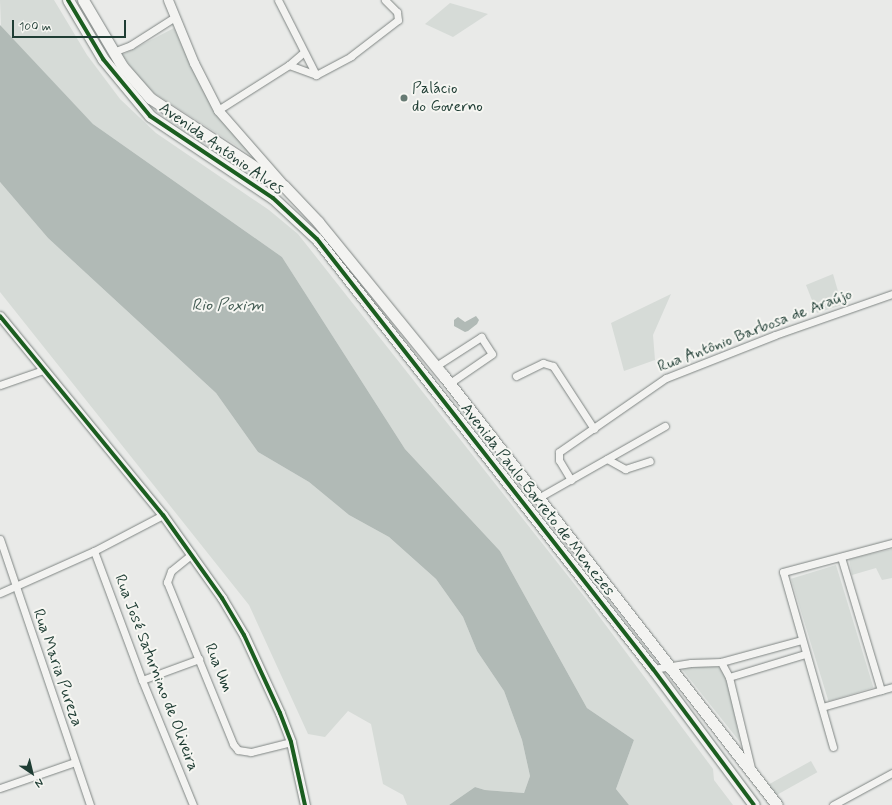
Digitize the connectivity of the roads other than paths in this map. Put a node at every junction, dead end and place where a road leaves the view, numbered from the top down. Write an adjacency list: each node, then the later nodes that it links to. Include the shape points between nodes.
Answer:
1 (68, 0): 13 (main road, Avenida Antônio Alves, via 103,59 150,116 230,168)
2 (83, 0): 7 (main road, Avenida Antônio Alves)
3 (168, 0): 6 (street)
4 (278, 0): 8 (street)
5 (385, 0): 10 (street, via 397,12 398,20 351,56)
6 (175, 17): 7 (street, via 131,45); 11 (street, via 194,63)
7 (113, 52): 12 (main road, Avenida Antônio Alves, via 134,82 150,98 172,115 247,160)
8 (303, 53): 9 (street); 10 (street)
9 (289, 65): 10 (street); 11 (street)
10 (316, 75)
11 (218, 110): 12 (street)
12 (284, 186): 16 (main road, Avenida Paulo Barreto de Menezes, via 318,222)
13 (295, 216): 40 (main road, Avenida Paulo Barreto de Menezes, via 352,281)
14 (892, 294): 22 (street, Rua Antônio Barbosa de Araújo, via 775,335 666,378)
15 (0, 316): 17 (street)
16 (436, 366): 19 (main road, Avenida Paulo Barreto de Menezes); 19 (street, via 481,337 492,354)
17 (43, 370): 20 (street); 27 (street)
18 (516, 376): 22 (street, via 543,363 553,366)
19 (450, 384): 26 (main road, Avenida Paulo Barreto de Menezes)
20 (0, 385)
21 (664, 426): 23 (street)
22 (594, 429): 25 (street, Rua Antônio Barbosa de Araújo, via 559,452 559,460)
23 (607, 459): 24 (street, via 625,469); 25 (street)
24 (650, 461)
25 (571, 480): 26 (street)
26 (538, 498): 39 (main road, Avenida Paulo Barreto de Menezes)
27 (163, 515): 30 (street); 31 (street)
28 (0, 539): 33 (street, Rua Maria Pureza)
29 (892, 543): 32 (street)
30 (94, 551): 33 (street); 42 (street, Rua José Saturnino de Oliveira)
31 (192, 554): 37 (street, Rua Um, via 171,570 168,582); 46 (street, via 244,635)
32 (841, 556): 35 (street, via 783,572); 44 (street)
33 (15, 587): 34 (street); 49 (street, Rua Maria Pureza)
34 (0, 593)
35 (802, 640): 36 (street); 38 (street)
36 (805, 654): 41 (street); 45 (street)
37 (199, 659): 42 (street); 46 (street, Rua Um, via 233,744 238,750 251,752)
38 (721, 662): 39 (street); 41 (street)
39 (669, 665): 40 (street); 48 (main road, Avenida Paulo Barreto de Menezes)
40 (653, 668): 50 (main road, Avenida Paulo Barreto de Menezes)
41 (729, 677): 51 (street)
42 (142, 680): 55 (street, Rua José Saturnino de Oliveira)
43 (892, 687): 44 (street)
44 (881, 690): 45 (street)
45 (822, 707): 47 (street)
46 (291, 742): 56 (street)
47 (833, 747)
48 (743, 760): 50 (main road, via 734,760); 51 (main road, Avenida Paulo Barreto de Menezes)
49 (75, 762): 53 (street); 54 (street, Rua Maria Pureza)
50 (727, 768): 57 (main road, Avenida Paulo Barreto de Menezes)
51 (752, 772): 58 (main road, Avenida Paulo Barreto de Menezes)
52 (892, 773): 59 (street)
53 (0, 788)
54 (90, 805)
55 (193, 805)
56 (305, 805)
57 (754, 805)
58 (777, 805)
59 (833, 805)

